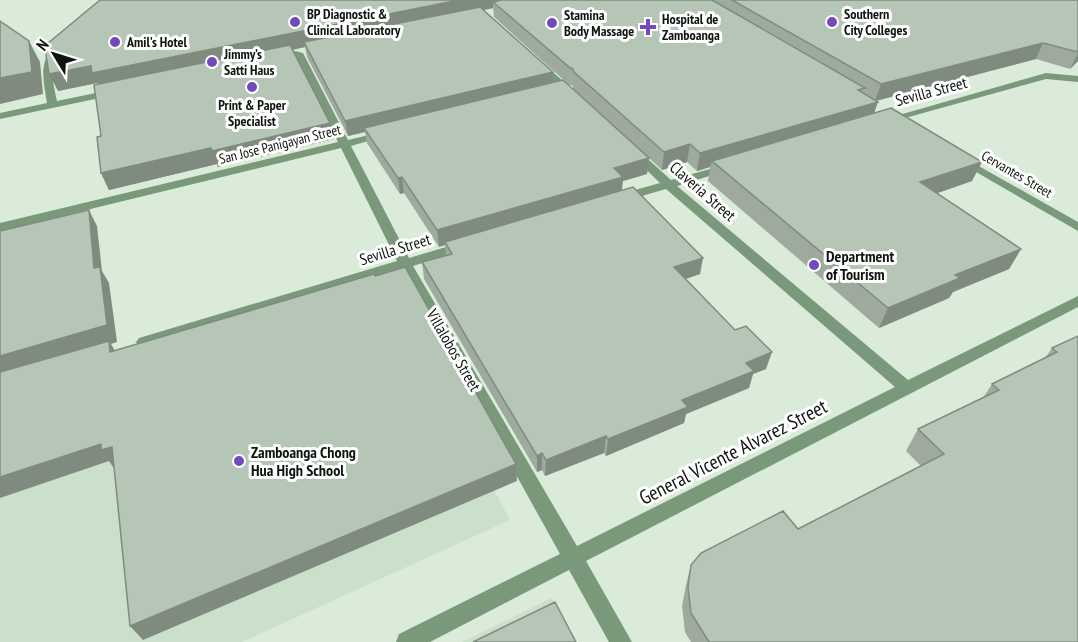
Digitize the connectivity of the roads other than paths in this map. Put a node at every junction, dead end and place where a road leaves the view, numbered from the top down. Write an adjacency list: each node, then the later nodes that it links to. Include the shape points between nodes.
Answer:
1 (66, 43): 6 (street, via 46,65)
2 (525, 52): 7 (street, via 561,91)
3 (298, 53): 11 (street, Villalobos Street)
4 (1078, 79): 9 (street, Sevilla Street, via 1046,76)
5 (123, 90): 6 (street)
6 (53, 105): 8 (street)
7 (584, 105)
8 (0, 116)
9 (870, 125)
10 (400, 130): 11 (street, San Jose Panigayan Street)
11 (344, 144): 17 (street, San Jose Panigayan Street); 20 (street, Villalobos Street)
12 (626, 145): 15 (street, Claveria Street)
13 (954, 155): 18 (street, Cervantes Street)
14 (747, 161): 15 (street)
15 (668, 184): 16 (street); 23 (street, Claveria Street)
16 (611, 201)
17 (0, 227)
18 (1078, 227)
19 (474, 243): 20 (street, Sevilla Street)
20 (405, 263): 22 (street, Sevilla Street); 24 (street, Villalobos Street)
21 (1078, 301): 23 (street, General Vicente Alvarez Street)
22 (135, 344)
23 (906, 387): 24 (street, General Vicente Alvarez Street)
24 (573, 559): 25 (street, General Vicente Alvarez Street); 26 (street, Villalobos Street)
25 (407, 642)
26 (621, 642)

